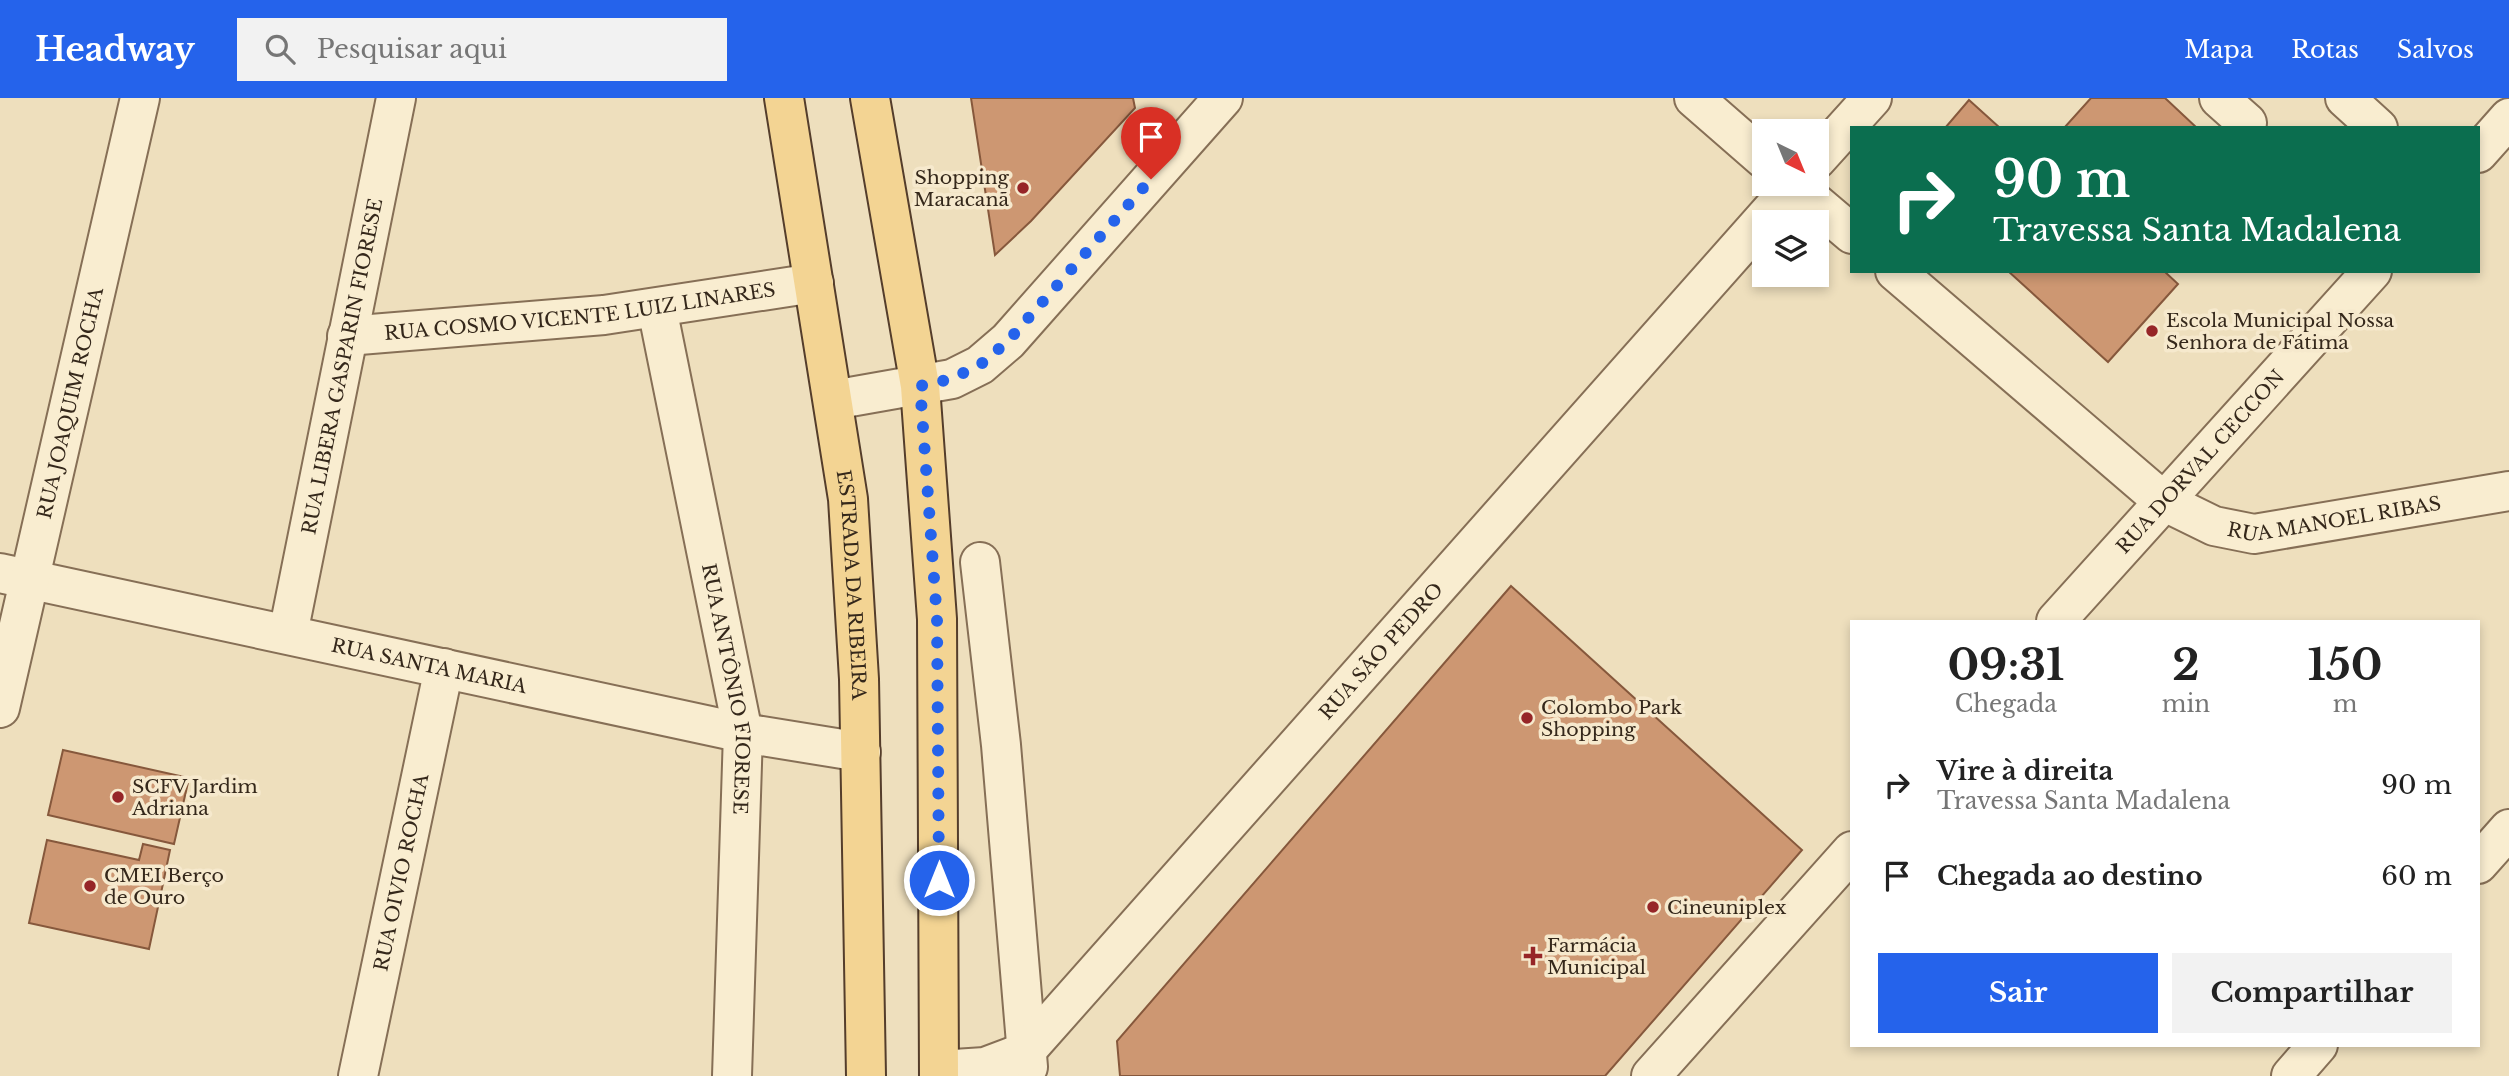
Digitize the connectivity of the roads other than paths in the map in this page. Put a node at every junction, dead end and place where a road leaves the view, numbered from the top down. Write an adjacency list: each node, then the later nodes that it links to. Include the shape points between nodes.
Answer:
1 (140, 98): 29 (street, RUA JOAQUIM ROCHA)
2 (396, 98): 23 (street, RUA LIBERA GASPARIN FIORESE)
3 (784, 98): 21 (main road, ESTRADA DA RIBEIRA)
4 (870, 98): 24 (main road)
5 (1223, 98): 24 (street, via 1008,341 980,365 951,379)
6 (1694, 98): 14 (street)
7 (1872, 98): 13 (street, RUA SÃO PEDRO)
8 (2218, 98): 11 (street)
9 (2345, 98): 12 (street)
10 (2509, 118): 15 (street)
11 (2246, 123)
12 (2376, 126)
13 (1829, 146)
14 (1752, 149)
15 (2480, 151)
16 (1784, 196): 40 (street, RUA SÃO PEDRO)
17 (1817, 196): 18 (street)
18 (1850, 232)
19 (1897, 273): 27 (street, RUA MANOEL RIBAS)
20 (2370, 273): 27 (street, RUA DORVAL CECCON)
21 (814, 282): 22 (street, RUA COSMO VICENTE LUIZ LINARES); 25 (main road, ESTRADA DA RIBEIRA)
22 (657, 308): 23 (street, RUA COSMO VICENTE LUIZ LINARES); 34 (street, RUA ANTÔNIO FIORESE)
23 (347, 336): 31 (street, RUA LIBERA GASPARIN FIORESE)
24 (920, 386): 25 (street); 41 (main road, via 937,619)
25 (834, 400): 35 (main road, ESTRADA DA RIBEIRA, via 848,499)
26 (2509, 491): 27 (street, RUA MANOEL RIBAS, via 2254,534 2214,526)
27 (2163, 501): 30 (street, RUA DORVAL CECCON)
28 (980, 562): 40 (street, via 1001,745)
29 (14, 576): 31 (street, RUA SANTA MARIA); 33 (street, RUA JOAQUIM ROCHA)
30 (2057, 620)
31 (288, 634): 32 (street, RUA SANTA MARIA)
32 (444, 668): 34 (street, RUA SANTA MARIA); 42 (street, RUA OIVIO ROCHA)
33 (0, 708)
34 (743, 733): 35 (street, RUA SANTA MARIA); 43 (street, RUA ANTÔNIO FIORESE)
35 (861, 751): 44 (main road, ESTRADA DA RIBEIRA)
36 (2509, 829): 38 (street)
37 (1850, 853): 45 (street)
38 (2480, 862)
39 (2316, 1047): 46 (street)
40 (1027, 1064): 41 (street, RUA SÃO PEDRO)
41 (939, 1073)
42 (358, 1076)
43 (732, 1076)
44 (866, 1076)
45 (1651, 1076)
46 (2291, 1076)

